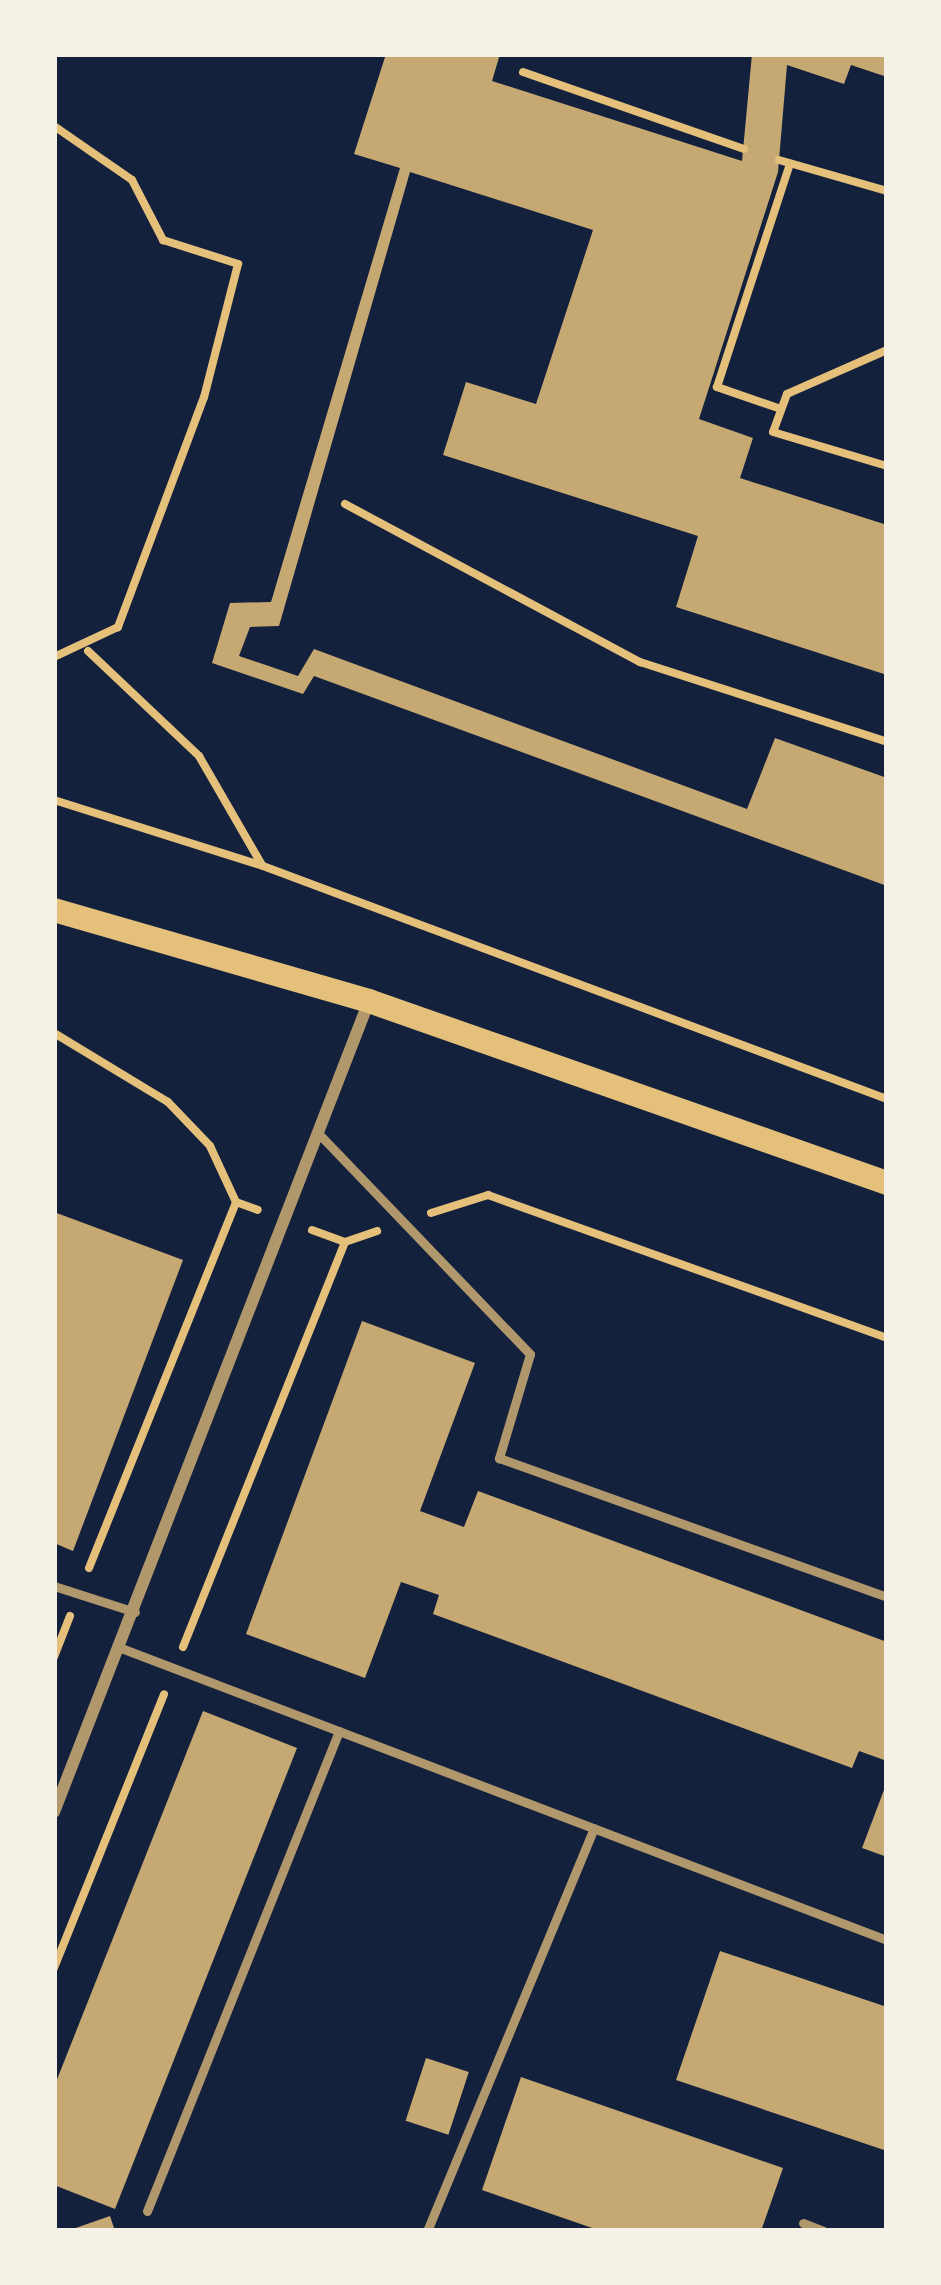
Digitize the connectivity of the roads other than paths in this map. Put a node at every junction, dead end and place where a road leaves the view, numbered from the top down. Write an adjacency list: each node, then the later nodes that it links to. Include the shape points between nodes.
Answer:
1 (54, 910): 2 (main road)
2 (369, 1001): 3 (street); 4 (main road)
3 (319, 1133): 6 (lane, via 530,1354 500,1458); 7 (street)
4 (887, 1183)
5 (54, 1586): 7 (lane)
6 (887, 1597)
7 (135, 1612): 8 (street)
8 (121, 1648): 9 (lane); 10 (street)
9 (338, 1731): 11 (lane); 13 (lane)
10 (54, 1812)
11 (594, 1828): 12 (lane); 15 (lane)
12 (887, 1940)
13 (147, 2211)
14 (803, 2223): 16 (lane)
15 (427, 2231)
16 (824, 2231)

